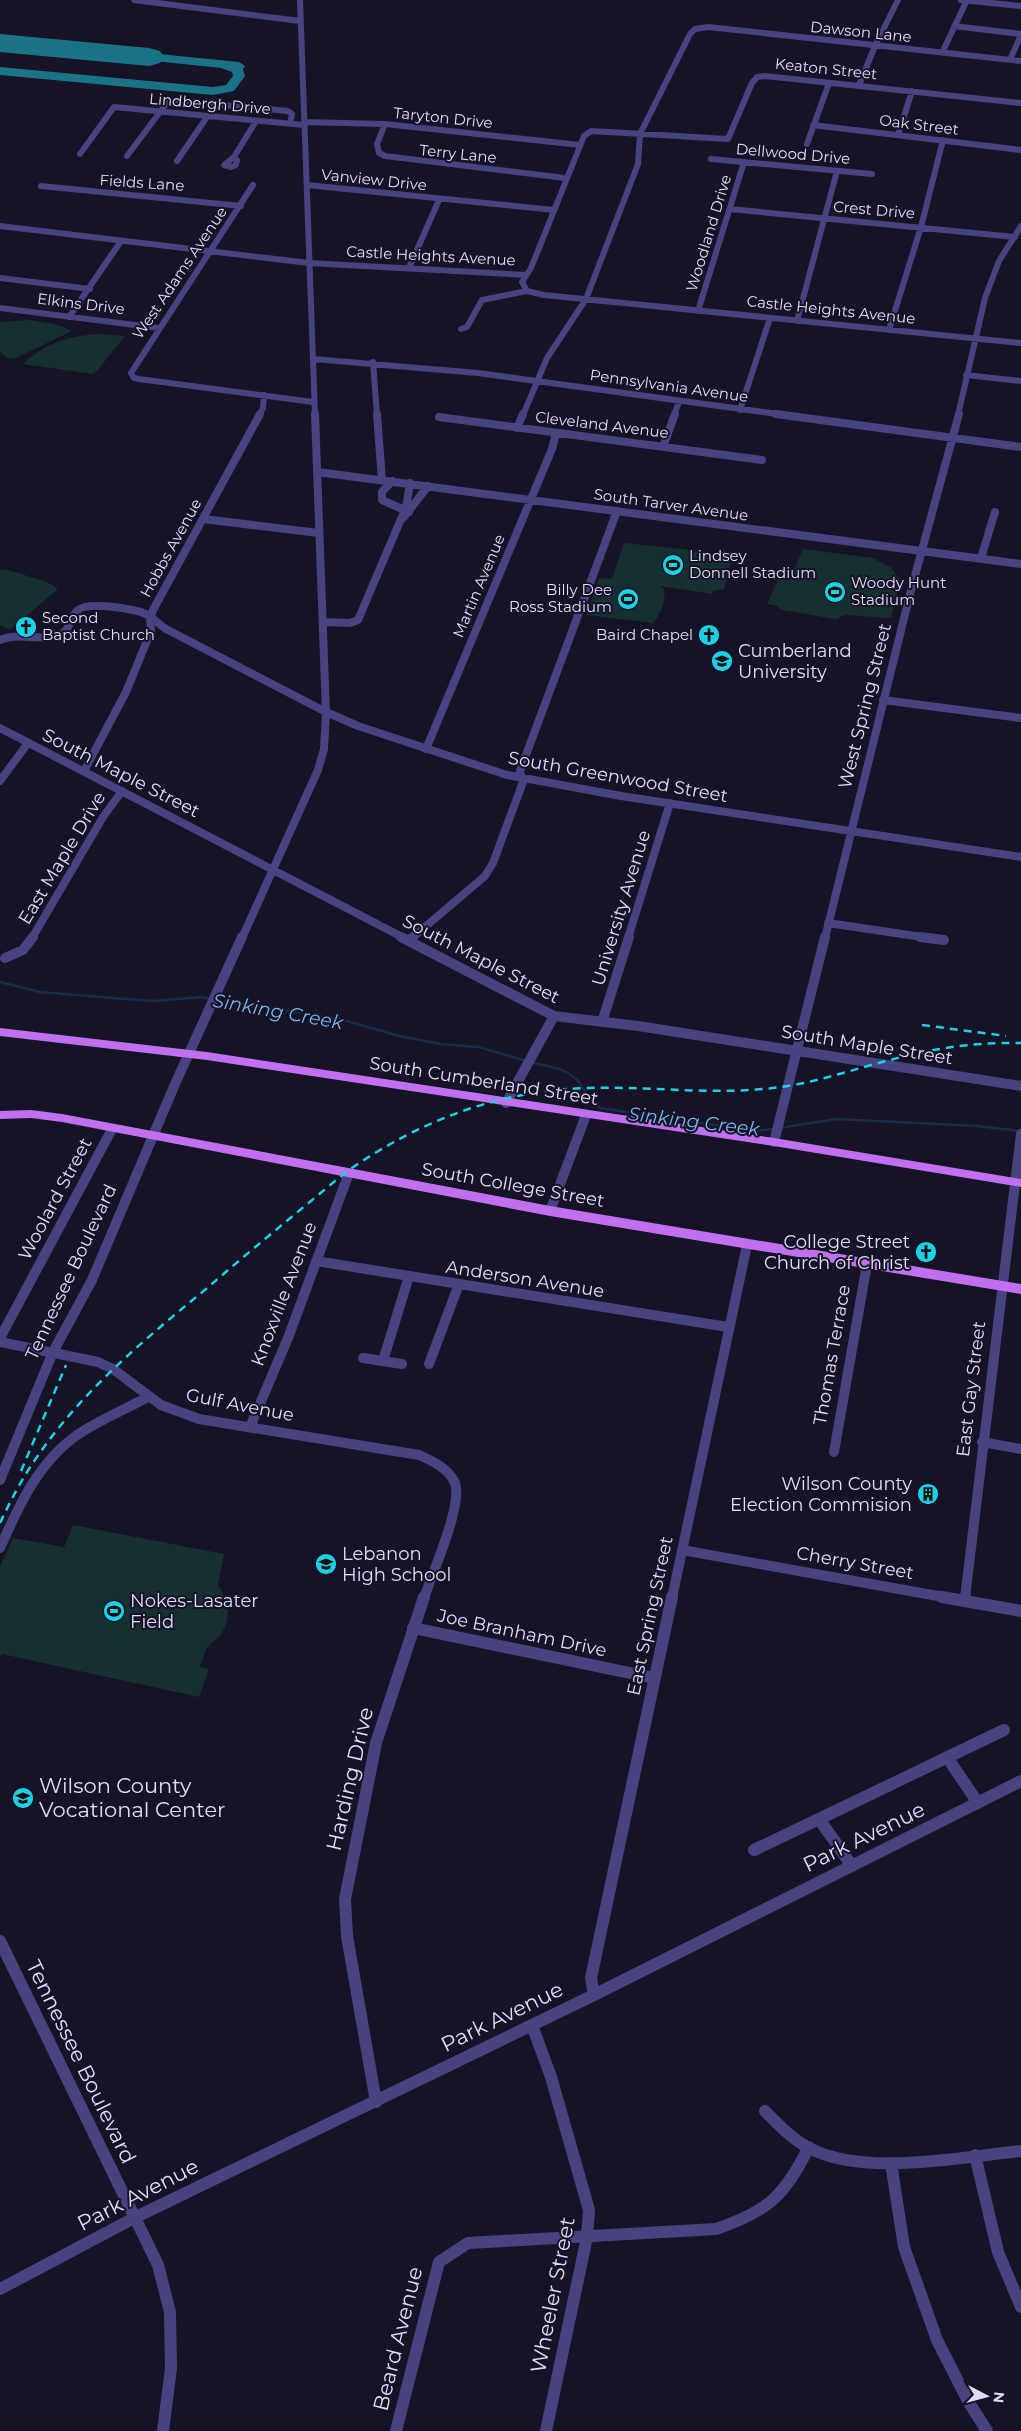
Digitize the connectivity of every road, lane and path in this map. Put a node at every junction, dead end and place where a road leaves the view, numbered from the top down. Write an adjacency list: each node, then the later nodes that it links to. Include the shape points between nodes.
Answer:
1 (134, 0): 7 (street)
2 (300, 0): 7 (street, Tennessee Boulevard)
3 (898, 0): 10 (street)
4 (961, 0): 5 (street)
5 (967, 0): 6 (street); 8 (street)
6 (1021, 6)
7 (300, 21): 21 (street, Tennessee Boulevard)
8 (954, 26): 9 (street); 11 (street)
9 (1021, 34): 12 (street)
10 (874, 46): 11 (street, Dawson Lane); 15 (street); 25 (street, Dawson Lane, via 698,27 690,34)
11 (942, 53): 12 (street, Dawson Lane)
12 (1010, 60): 13 (street, Dawson Lane)
13 (1021, 61)
14 (828, 83): 15 (street, Keaton Street); 24 (street); 25 (street, Keaton Street, via 757,77 728,139)
15 (859, 85): 16 (street, Keaton Street)
16 (912, 91): 17 (street, Keaton Street); 26 (street)
17 (1021, 103)
18 (160, 112): 19 (street, Lindbergh Drive); 22 (street, via 167,101 176,100 288,110 292,114); 31 (street, Lindbergh Drive, via 114,107); 32 (street)
19 (207, 116): 20 (street, Lindbergh Drive); 35 (street)
20 (256, 121): 22 (street, Lindbergh Drive); 33 (street)
21 (304, 123): 22 (street, Lindbergh Drive); 23 (street, Taryton Drive); 41 (street, Tennessee Boulevard)
22 (290, 124)
23 (385, 124): 28 (street, Taryton Drive); 39 (street, Terry Lane, via 377,144 379,153 385,156)
24 (813, 125): 26 (street, Oak Street); 29 (street)
25 (640, 134): 28 (street, via 594,131 586,135); 60 (street, via 638,164)
26 (898, 135): 27 (street, Oak Street)
27 (943, 140): 30 (street, Oak Street); 50 (street)
28 (580, 144): 39 (street)
29 (807, 144)
30 (1021, 150)
31 (80, 154)
32 (127, 156)
33 (234, 157)
34 (711, 159): 36 (street, Dellwood Drive)
35 (177, 161)
36 (744, 162): 37 (street, Dellwood Drive); 45 (street, Woodland Drive)
37 (837, 171): 38 (street, Dellwood Drive); 47 (street)
38 (872, 174)
39 (565, 178): 46 (street)
40 (253, 185): 44 (street, West Adams Avenue)
41 (307, 185): 43 (street, Vanview Drive); 54 (street, Tennessee Boulevard)
42 (41, 186): 44 (street, Fields Lane)
43 (439, 200): 46 (street, Vanview Drive); 55 (street, Vanview Drive)
44 (241, 206): 53 (street, West Adams Avenue)
45 (730, 209): 47 (street, Crest Drive); 62 (street, Woodland Drive)
46 (554, 210): 56 (street)
47 (824, 218): 50 (street, Crest Drive); 65 (street)
48 (0, 226): 52 (street, Castle Heights Avenue)
49 (1021, 226): 51 (street, West Spring Street)
50 (920, 227): 51 (street, Crest Drive); 68 (street)
51 (1014, 237): 69 (street, West Spring Street, via 994,273)
52 (121, 241): 53 (street, Castle Heights Avenue); 58 (street)
53 (210, 253): 54 (street, Castle Heights Avenue); 66 (street, West Adams Avenue)
54 (309, 263): 55 (street, Castle Heights Avenue); 71 (street, Tennessee Boulevard)
55 (409, 268): 56 (street, Castle Heights Avenue)
56 (526, 275): 59 (street, Castle Heights Avenue, via 522,282)
57 (0, 278): 58 (street)
58 (90, 289): 63 (street)
59 (527, 291): 60 (street, Castle Heights Avenue); 67 (street, via 482,300 467,327)
60 (586, 299): 62 (street, Castle Heights Avenue); 74 (street)
61 (0, 308): 63 (street, Elkins Drive)
62 (698, 311): 64 (street, Castle Heights Avenue)
63 (69, 316): 66 (street, Elkins Drive)
64 (770, 318): 65 (street, Castle Heights Avenue); 79 (street)
65 (797, 321): 68 (street, Castle Heights Avenue)
66 (159, 328): 76 (street, West Adams Avenue, via 133,368 133,377)
67 (461, 329)
68 (889, 330): 69 (street, Castle Heights Avenue)
69 (975, 338): 70 (street, Castle Heights Avenue); 73 (street, West Spring Street)
70 (1021, 343)
71 (313, 359): 72 (street, Pennsylvania Avenue); 77 (street, Tennessee Boulevard)
72 (373, 362): 74 (street, Pennsylvania Avenue); 88 (street)
73 (966, 375): 75 (street); 83 (street, West Spring Street)
74 (536, 381): 78 (street, Pennsylvania Avenue); 81 (street)
75 (1021, 381)
76 (264, 396): 77 (street); 96 (street, Hobbs Avenue, via 263,408)
77 (313, 402): 87 (street, Tennessee Boulevard)
78 (679, 402): 79 (street, Pennsylvania Avenue); 84 (street)
79 (740, 410): 83 (street, Pennsylvania Avenue)
80 (439, 417): 81 (street, Cleveland Avenue)
81 (516, 428): 82 (street, Cleveland Avenue)
82 (556, 433): 84 (street, Cleveland Avenue); 92 (street, Martin Avenue)
83 (953, 438): 85 (street, Pennsylvania Avenue); 98 (street, West Spring Street)
84 (663, 447): 86 (street, Cleveland Avenue)
85 (1021, 447)
86 (762, 460)
87 (317, 472): 88 (street, South Tarver Avenue); 97 (street, Tennessee Boulevard)
88 (382, 480): 89 (street, South Tarver Avenue)
89 (392, 481): 90 (street, South Tarver Avenue); 95 (street, via 382,492 382,500)
90 (410, 483): 91 (street, South Tarver Avenue); 95 (street)
91 (428, 486): 92 (street, South Tarver Avenue); 95 (street)
92 (530, 500): 93 (street, South Tarver Avenue); 109 (street, Martin Avenue)
93 (617, 511): 98 (street, South Tarver Avenue); 111 (street, via 520,771)
94 (995, 512): 99 (street)
95 (405, 513): 102 (street, via 358,620 350,623)
96 (204, 519): 97 (street); 101 (street, Hobbs Avenue)
97 (319, 533): 102 (street, Tennessee Boulevard)
98 (920, 551): 99 (street, South Tarver Avenue); 104 (street, West Spring Street)
99 (981, 558): 100 (street, South Tarver Avenue)
100 (1021, 564)
101 (150, 618): 103 (street, via 145,614 88,605 78,610 69,629 61,634 46,638 14,636); 105 (street, South Greenwood Street); 110 (street, Hobbs Avenue, via 152,631 126,692)
102 (323, 622): 105 (street, Tennessee Boulevard)
103 (0, 640)
104 (883, 700): 106 (street); 115 (street, West Spring Street)
105 (326, 712): 109 (street, South Greenwood Street); 117 (street, Tennessee Boulevard, via 322,757)
106 (1021, 718)
107 (0, 728): 108 (street, South Maple Street)
108 (28, 743): 110 (street, South Maple Street); 112 (street)
109 (426, 749): 111 (street, South Greenwood Street)
110 (84, 771): 113 (street, South Maple Street)
111 (522, 779): 114 (street, South Greenwood Street); 119 (street, via 493,863 485,876)
112 (0, 781)
113 (122, 791): 117 (street, South Maple Street); 121 (street, East Maple Drive, via 31,940 23,950)
114 (670, 803): 115 (street, South Greenwood Street); 123 (street, University Avenue)
115 (851, 831): 116 (street, South Greenwood Street); 118 (street, West Spring Street)
116 (1021, 857)
117 (273, 870): 119 (street, South Maple Street); 126 (street, Tennessee Boulevard)
118 (828, 923): 120 (street); 125 (street, West Spring Street)
119 (408, 940): 122 (street, South Maple Street)
120 (944, 940)
121 (5, 958)
122 (554, 1016): 123 (street, South Maple Street); 128 (street)
123 (602, 1022): 125 (street, South Maple Street)
124 (0, 1032): 126 (main road, South Cumberland Street)
125 (797, 1051): 127 (street, South Maple Street); 134 (street, West Spring Street)
126 (189, 1054): 128 (main road, South Cumberland Street); 133 (street, Tennessee Boulevard)
127 (1021, 1086)
128 (506, 1102): 130 (main road, South Cumberland Street)
129 (0, 1115): 131 (main road, South College Street, via 31,1114)
130 (586, 1115): 134 (main road, South Cumberland Street); 137 (street)
131 (112, 1129): 133 (main road, South College Street); 146 (street, Woolard Street)
132 (1021, 1134): 136 (street, East Gay Street)
133 (153, 1136): 135 (main road, South College Street); 148 (street, Tennessee Boulevard, via 92,1280)
134 (775, 1138): 136 (main road, South Cumberland Street)
135 (349, 1173): 137 (main road, South College Street); 139 (street, Knoxville Avenue)
136 (1018, 1183): 143 (street, East Gay Street)
137 (550, 1211): 138 (main road, South College Street)
138 (747, 1245): 140 (main road, South College Street); 145 (street, East Spring Street)
139 (316, 1261): 141 (street, Anderson Avenue); 154 (street, Knoxville Avenue)
140 (867, 1264): 143 (main road, South College Street); 157 (street, Thomas Terrace)
141 (409, 1276): 142 (street, Anderson Avenue); 150 (street)
142 (459, 1284): 145 (street, Anderson Avenue); 152 (street)
143 (1002, 1287): 144 (main road, South College Street); 155 (street, East Gay Street)
144 (1021, 1289)
145 (728, 1327): 161 (street, East Spring Street)
146 (0, 1338)
147 (0, 1342): 148 (street, Gulf Avenue)
148 (53, 1352): 153 (street, Gulf Avenue, via 87,1358 113,1369); 159 (street, Tennessee Boulevard)
149 (363, 1358): 150 (street)
150 (383, 1360): 151 (street)
151 (402, 1364)
152 (429, 1364)
153 (148, 1397): 154 (street, Gulf Avenue, via 199,1419); 160 (street, via 77,1435 47,1462 27,1489)
154 (250, 1427): 158 (street, Gulf Avenue, via 419,1455 443,1466)
155 (982, 1442): 156 (street); 162 (street, East Gay Street)
156 (1021, 1449)
157 (834, 1452)
158 (451, 1476): 164 (street, Harding Drive, via 459,1497)
159 (0, 1480)
160 (0, 1548)
161 (682, 1550): 162 (street, Cherry Street); 165 (street, East Spring Street)
162 (965, 1600): 163 (street, Cherry Street)
163 (1021, 1611)
164 (412, 1628): 165 (street, Joe Branham Drive); 176 (street, Harding Drive, via 376,1743 345,1899 347,1936)
165 (654, 1678): 174 (street, East Spring Street, via 591,1978)
166 (1004, 1730): 167 (street)
167 (947, 1757): 169 (street); 170 (street)
168 (1021, 1781): 169 (street, Park Avenue)
169 (978, 1803): 172 (street, Park Avenue)
170 (818, 1819): 171 (street); 172 (street)
171 (754, 1850)
172 (852, 1866): 174 (street, Park Avenue)
173 (0, 1941): 182 (street, Tennessee Boulevard)
174 (594, 1995): 175 (street, Park Avenue)
175 (532, 2025): 176 (street, Park Avenue); 183 (street, Wheeler Street, via 551,2078 589,2210)
176 (376, 2102): 182 (street, Park Avenue)
177 (765, 2111): 178 (street)
178 (809, 2147): 181 (street, via 827,2156); 183 (street, Beard Avenue, via 789,2185 769,2205 746,2218 716,2229)
179 (1021, 2150): 180 (street)
180 (975, 2155): 181 (street); 185 (street, via 989,2220 1011,2288)
181 (891, 2163): 189 (street, via 904,2248 934,2331 968,2401)
182 (134, 2218): 184 (street, Park Avenue); 186 (street, Tennessee Boulevard, via 158,2265 170,2312 171,2368)
183 (587, 2237): 187 (street, Beard Avenue, via 468,2243 439,2262); 188 (street, Wheeler Street)
184 (0, 2289)
185 (1021, 2307)
186 (163, 2431)
187 (396, 2431)
188 (546, 2431)
189 (988, 2431)

